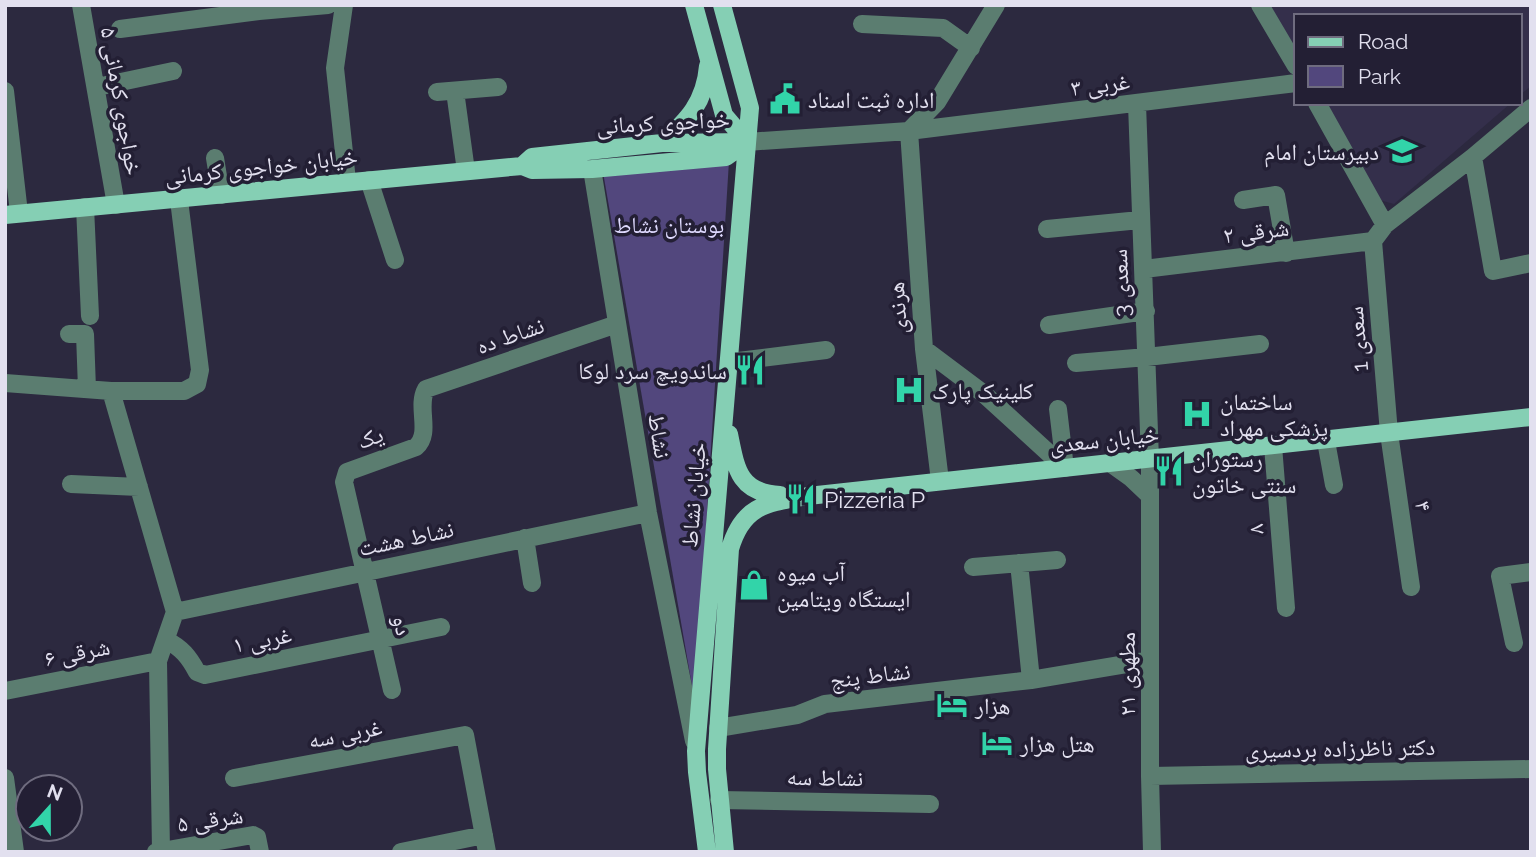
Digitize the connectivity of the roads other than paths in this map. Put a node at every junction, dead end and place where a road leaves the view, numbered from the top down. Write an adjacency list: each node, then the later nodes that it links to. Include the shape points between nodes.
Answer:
1 (81, 5): 16 (street, خواجوی کرمانی ۵)
2 (328, 5): 8 (street)
3 (344, 5): 31 (street, via 335,68)
4 (694, 5): 12 (main road)
5 (722, 5): 23 (main road, خیابان نشاط, via 750,108)
6 (996, 5): 11 (street)
7 (1260, 5): 13 (street)
8 (259, 8): 10 (street)
9 (862, 24): 11 (street, via 943,29)
10 (120, 29)
11 (971, 48): 22 (street, via 937,102)
12 (709, 60): 23 (main road, via 724,115); 24 (main road, via 701,100)
13 (1294, 63)
14 (173, 71): 16 (street)
15 (1294, 83): 19 (street, ۳ غربی)
16 (97, 87): 35 (street, خواجوی کرمانی ۵)
17 (498, 87): 29 (street, via 446,91)
18 (5, 91): 37 (street)
19 (1137, 104): 22 (street, ۳ غربی); 38 (street, سعدی 3)
20 (1318, 105): 39 (street)
21 (1531, 108): 25 (street)
22 (909, 131): 23 (street, ۳ غربی); 52 (street, هرندی)
23 (747, 142): 24 (main road, خواجوی کرمانی); 28 (main road, خواجوی کرمانی, via 726,157); 55 (main road, خیابان نشاط)
24 (662, 143): 27 (main road, خواجوی کرمانی, via 532,157)
25 (1474, 157): 39 (street); 44 (street, via 1493,271)
26 (215, 158): 32 (street)
27 (522, 166): 28 (main road, خواجوی کرمانی, via 532,170); 29 (main road, خیابان خواجوی کرمانی)
28 (592, 169): 48 (street, نشاط)
29 (466, 171): 30 (main road, خیابان خواجوی کرمانی)
30 (369, 180): 31 (main road, خیابان خواجوی کرمانی); 43 (street)
31 (347, 181): 32 (main road, خیابان خواجوی کرمانی)
32 (221, 195): 33 (main road, خیابان خواجوی کرمانی)
33 (179, 200): 35 (main road, خیابان خواجوی کرمانی); 59 (street, via 200,370 197,384 184,391)
34 (1243, 200): 42 (street, via 1276,195)
35 (116, 205): 36 (main road, خیابان خواجوی کرمانی)
36 (85, 207): 37 (main road, خیابان خواجوی کرمانی); 47 (street)
37 (12, 214)
38 (1140, 220): 40 (street); 45 (street, سعدی 3)
39 (1385, 225): 41 (street)
40 (1047, 229)
41 (1373, 241): 42 (street, شرقی ۲); 64 (street, سعدی 1)
42 (1286, 253): 45 (street, شرقی ۲)
43 (395, 260)
44 (1531, 263)
45 (1144, 269): 46 (street, سعدی 3)
46 (1146, 310): 49 (street); 54 (street, سعدی 3)
47 (90, 316)
48 (617, 324): 60 (street, نشاط ده, via 426,390); 76 (street, نشاط)
49 (1049, 325)
50 (69, 334): 58 (street, via 85,334)
51 (1260, 344): 54 (street)
52 (924, 349): 69 (street, via 984,394); 70 (street, هرندی)
53 (826, 350): 55 (street)
54 (1147, 357): 56 (street); 67 (street, سعدی 3)
55 (730, 362): 63 (main road, خیابان نشاط)
56 (1076, 363)
57 (5, 383): 58 (street)
58 (87, 388): 59 (street)
59 (111, 391): 73 (street)
60 (423, 395): 81 (street, یک, via 422,442 347,472 345,477)
61 (1058, 409): 69 (street)
62 (1531, 417): 64 (main road, خیابان سعدی)
63 (725, 418): 74 (main road, via 737,467 750,488 764,494); 97 (main road, خیابان نشاط)
64 (1389, 433): 65 (main road, خیابان سعدی); 84 (street, ۴)
65 (1326, 441): 66 (main road, خیابان سعدی); 72 (street)
66 (1273, 446): 67 (main road, خیابان سعدی); 85 (street, ۸)
67 (1150, 459): 68 (main road, خیابان سعدی); 75 (street, مطهری ۲۱)
68 (1110, 463): 69 (main road, خیابان سعدی); 75 (street)
69 (1065, 468): 70 (main road, خیابان سعدی)
70 (940, 481): 74 (main road, خیابان سعدی)
71 (71, 484): 73 (street)
72 (1334, 485)
73 (138, 487): 86 (street)
74 (808, 495): 96 (main road, via 765,503 739,526 730,549)
75 (1150, 496): 91 (street, مطهری ۲۱)
76 (648, 513): 77 (street, نشاط هشت); 97 (street, نشاط)
77 (525, 538): 81 (street, نشاط هشت); 83 (street)
78 (1057, 560): 79 (street)
79 (1019, 563): 80 (street); 93 (street)
80 (973, 567)
81 (365, 572): 86 (street, نشاط هشت); 89 (street, دو)
82 (1531, 572): 90 (street, via 1500,576)
83 (532, 583)
84 (1411, 587)
85 (1286, 608)
86 (175, 612): 88 (street)
87 (441, 627): 89 (street)
88 (166, 640): 89 (street, غربی ۱, via 178,646 197,672 205,675); 92 (street)
89 (381, 640): 94 (street, دو)
90 (1514, 643)
91 (1150, 660): 93 (street); 99 (street, مطهری ۲۱)
92 (158, 661): 95 (street, شرقی ۶); 105 (street)
93 (1031, 680): 96 (street, نشاط پنج, via 825,704 797,715)
94 (392, 690)
95 (5, 691)
96 (718, 728): 102 (main road)
97 (696, 751): 109 (main road, خیابان نشاط)
98 (1531, 769): 99 (street, دکتر ناظرزاده بردسیری)
99 (1150, 776): 111 (street, مطهری ۲۱)
100 (5, 778): 106 (street)
101 (234, 778): 104 (street, غربی سه, via 465,735)
102 (719, 800): 103 (street, نشاط سه); 110 (main road)
103 (930, 804)
104 (486, 844): 108 (street)
105 (159, 851): 107 (street, شرقی ۵, via 253,835)
106 (15, 852)
107 (260, 852)
108 (401, 852)
109 (707, 852)
110 (725, 852)
111 (1153, 852)

